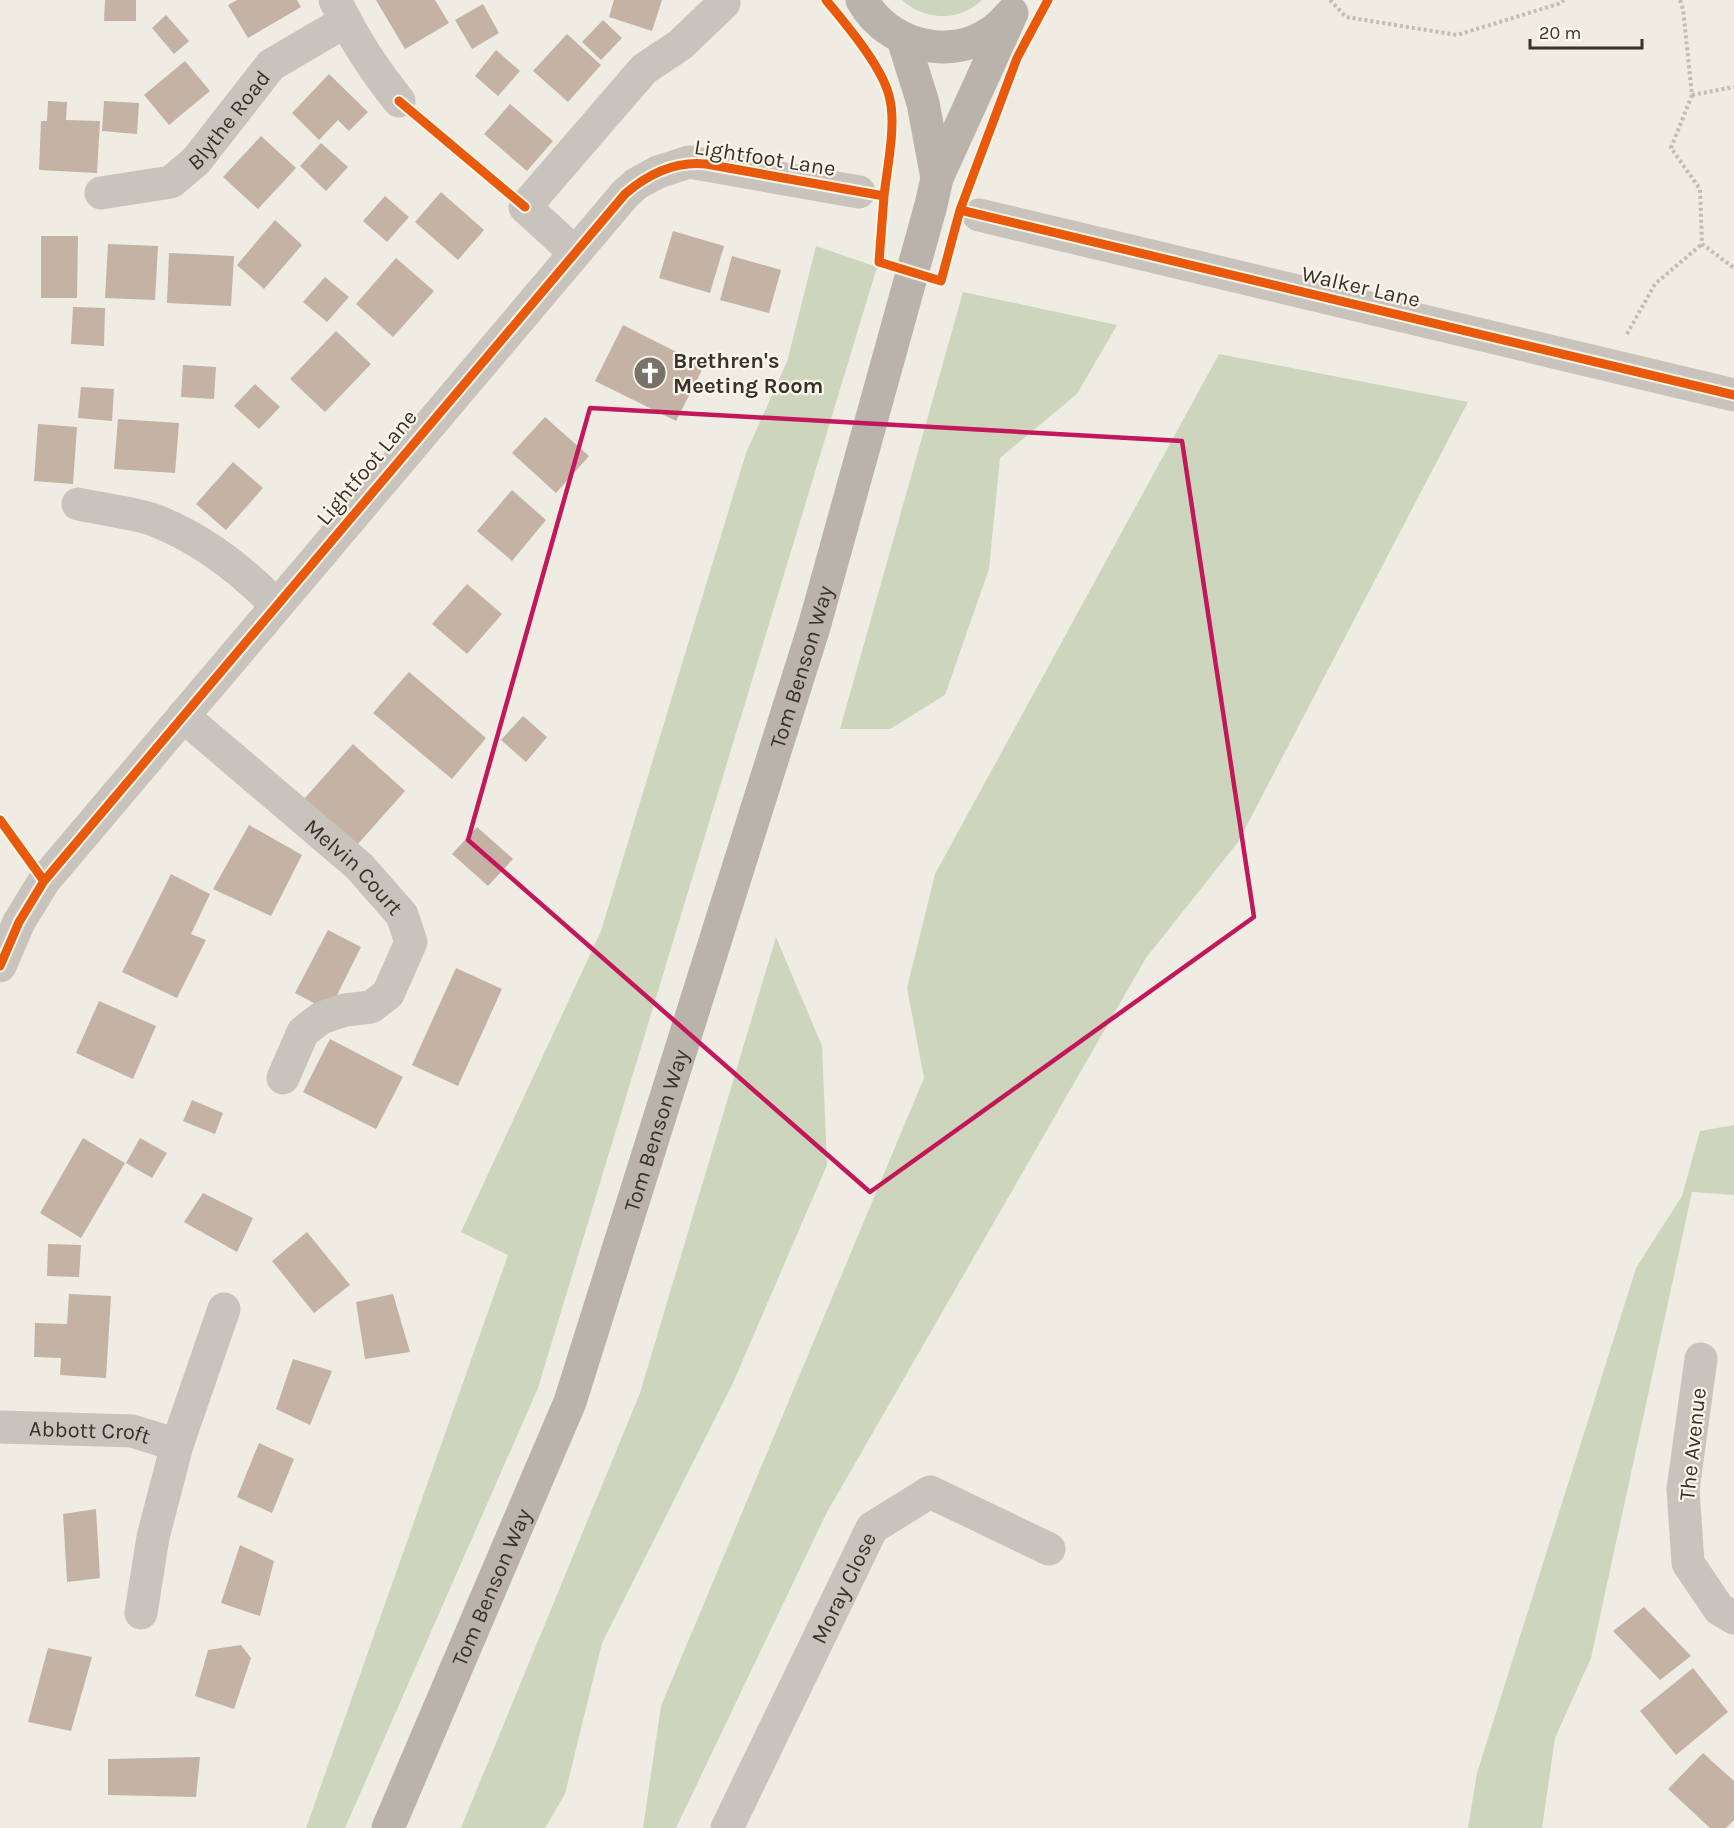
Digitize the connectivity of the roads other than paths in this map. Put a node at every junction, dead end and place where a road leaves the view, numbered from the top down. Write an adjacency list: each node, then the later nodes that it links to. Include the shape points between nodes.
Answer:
1 (863, 1): 5 (main road, via 876,20)
2 (724, 3): 11 (street, via 680,45 644,69 525,207)
3 (1016, 7): 5 (main road, via 1005,22 987,35 957,47 924,46); 7 (main road)
4 (340, 11): 6 (street, Blythe Road); 9 (street, Blythe Road, via 271,65 196,161 171,182)
5 (903, 39): 7 (main road, via 923,103)
6 (399, 101)
7 (934, 191): 25 (main road, Tom Benson Way, via 814,627 570,1401)
8 (859, 192): 11 (street, Lightfoot Lane, via 688,162 636,184)
9 (101, 194)
10 (979, 215): 12 (street, Walker Lane)
11 (574, 252): 14 (street, Lightfoot Lane)
12 (1734, 395)
13 (78, 504): 14 (street, via 158,521 202,544 255,583)
14 (276, 605): 15 (street, Lightfoot Lane)
15 (183, 716): 16 (street, Lightfoot Lane, via 44,880 19,922); 17 (street, Melvin Court, via 359,866 402,915 411,942 388,994 371,1006 321,1018 303,1032)
16 (0, 966)
17 (283, 1078)
18 (224, 1309): 21 (street, Abbott Croft)
19 (1701, 1359): 24 (street, The Avenue, via 1683,1489 1688,1563 1719,1609)
20 (0, 1427): 21 (street, Abbott Croft, via 132,1431)
21 (177, 1445): 23 (street, Abbott Croft, via 153,1537)
22 (1048, 1549): 26 (street, Moray Close, via 930,1492 872,1528)
23 (141, 1614)
24 (1734, 1618)
25 (388, 1828)
26 (727, 1828)

